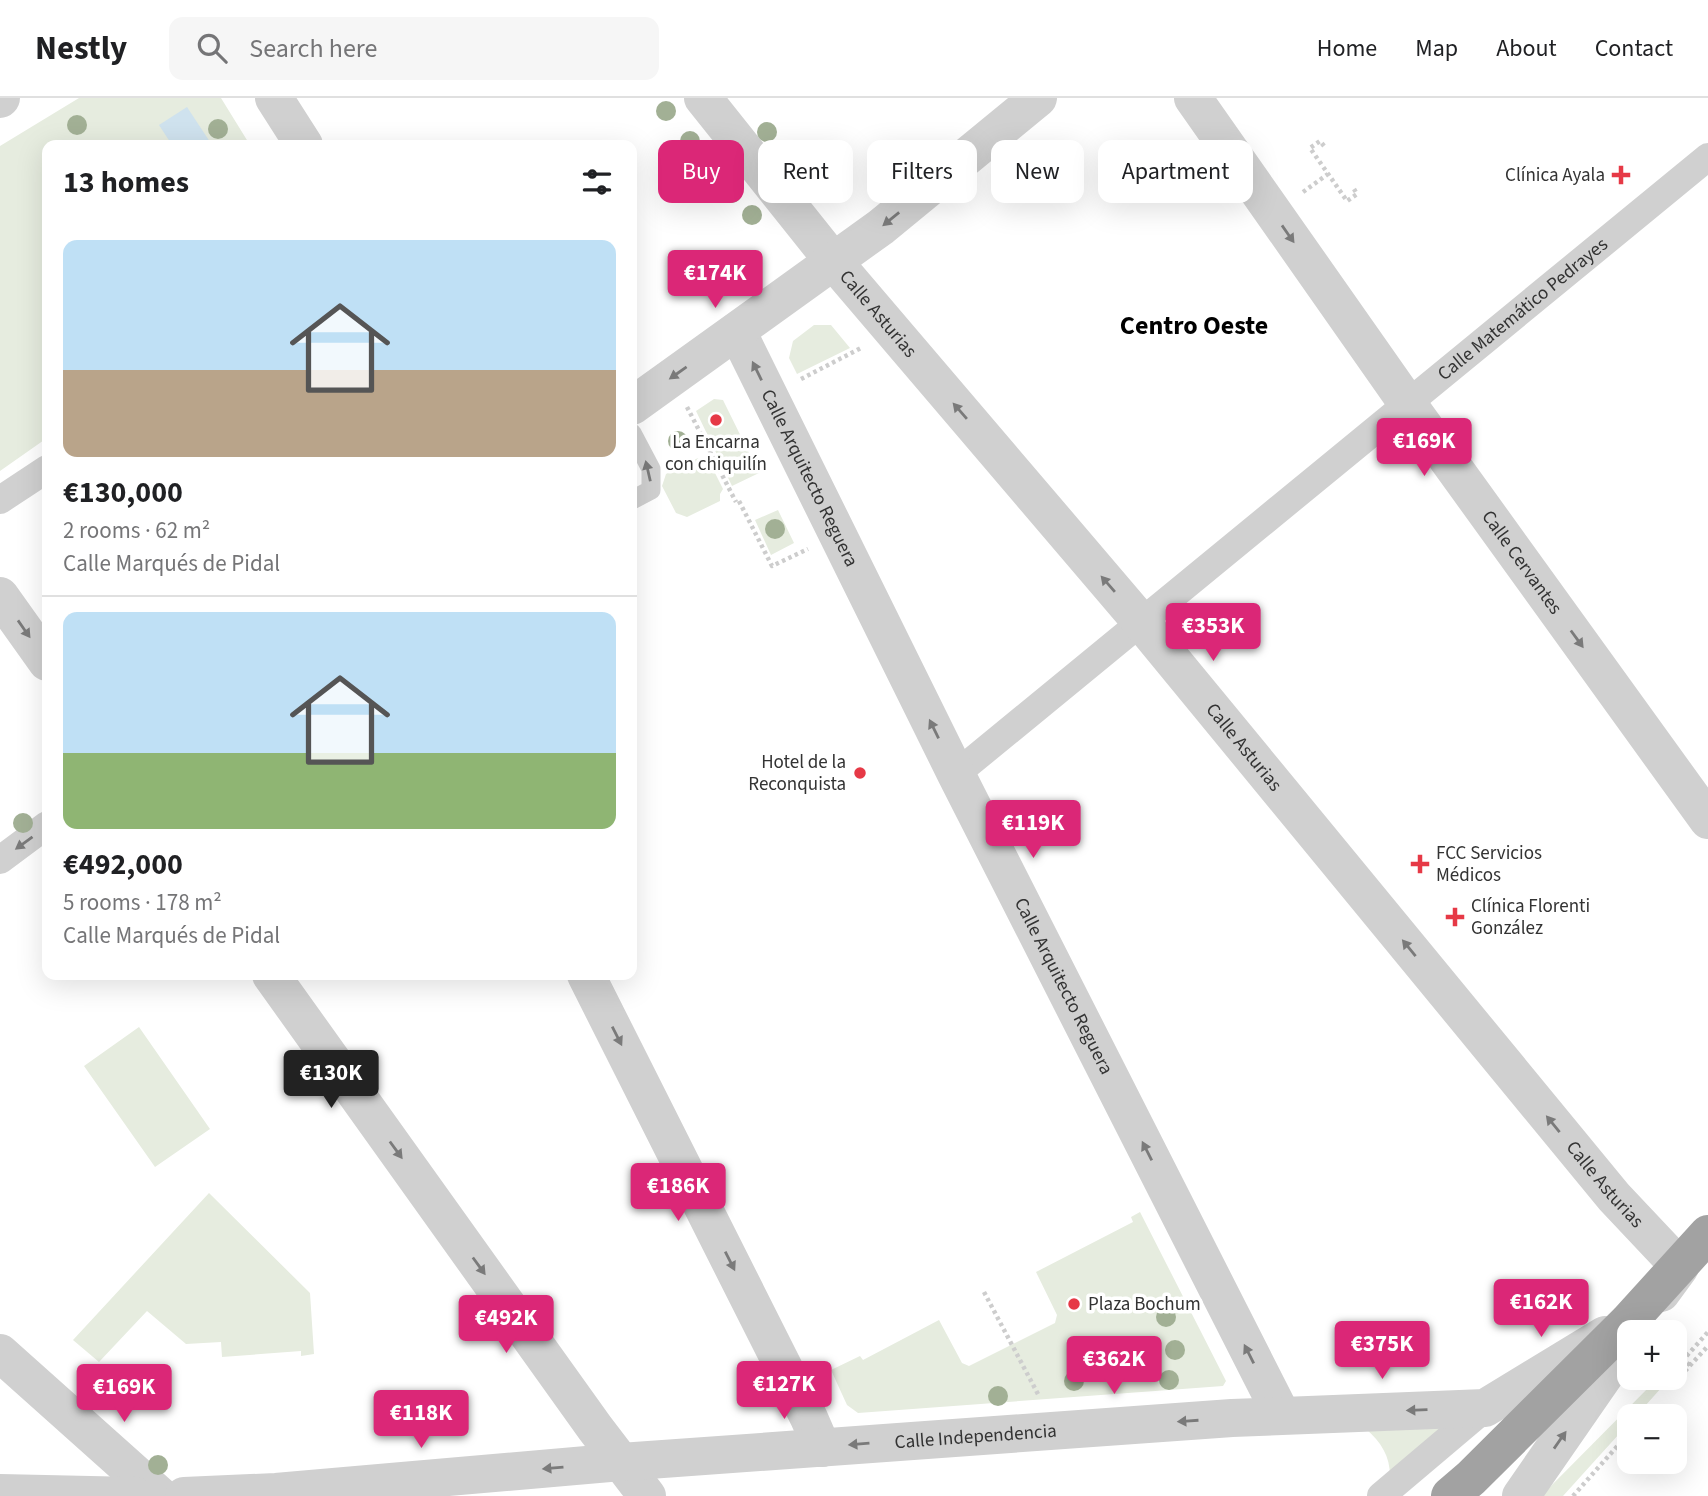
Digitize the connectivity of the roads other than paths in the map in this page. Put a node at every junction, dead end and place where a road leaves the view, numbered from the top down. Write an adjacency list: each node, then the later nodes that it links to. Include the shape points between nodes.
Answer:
1 (274, 98): 5 (street)
2 (703, 98): 7 (street, Calle Asturias)
3 (1038, 98): 7 (street, one-way to 7)
4 (1193, 98): 10 (street, Calle Cervantes, one-way to 10)
5 (301, 140)
6 (1708, 156): 10 (street, Calle Matemático Pedrayes)
7 (834, 262): 8 (street); 16 (street, Calle Asturias, one-way to 7)
8 (737, 331): 9 (street, one-way to 9); 18 (street, Calle Arquitecto Reguera, one-way to 8)
9 (637, 402)
10 (1407, 403): 16 (street, Calle Matemático Pedrayes); 19 (street, Calle Cervantes, one-way to 19)
11 (637, 442): 13 (lane, one-way to 11, via 651,489 651,469)
12 (42, 472): 14 (street)
13 (637, 497)
14 (0, 500)
15 (0, 596): 17 (street, one-way to 17)
16 (1141, 622): 18 (street, Calle Matemático Pedrayes); 25 (street, Calle Asturias, one-way to 16, via 1614,1198)
17 (42, 655)
18 (956, 774): 32 (street, Calle Arquitecto Reguera, one-way to 18)
19 (1708, 820)
20 (42, 829): 21 (street, one-way to 21)
21 (0, 860)
22 (275, 980): 34 (street, one-way to 34)
23 (589, 980): 33 (street, one-way to 33)
24 (1708, 1234): 25 (highway, Calle Independencia)
25 (1679, 1267): 26 (highway, Calle Independencia)
26 (1639, 1320)
27 (1617, 1338): 31 (street, Calle Independencia)
28 (1617, 1344): 42 (highway)
29 (1617, 1352): 43 (street, one-way to 29)
30 (0, 1353): 37 (street)
31 (1485, 1408): 32 (street, Calle Independencia, one-way to 32); 41 (street)
32 (1281, 1415): 33 (street, Calle Independencia, one-way to 33)
33 (822, 1448): 34 (street, Calle Independencia)
34 (621, 1462): 39 (street, Calle Independencia, one-way to 39); 40 (street)
35 (0, 1493): 36 (street)
36 (135, 1496)
37 (160, 1496)
38 (184, 1496): 39 (street, Calle Independencia)
39 (226, 1496)
40 (647, 1496)
41 (1381, 1496)
42 (1450, 1496)
43 (1521, 1496)

